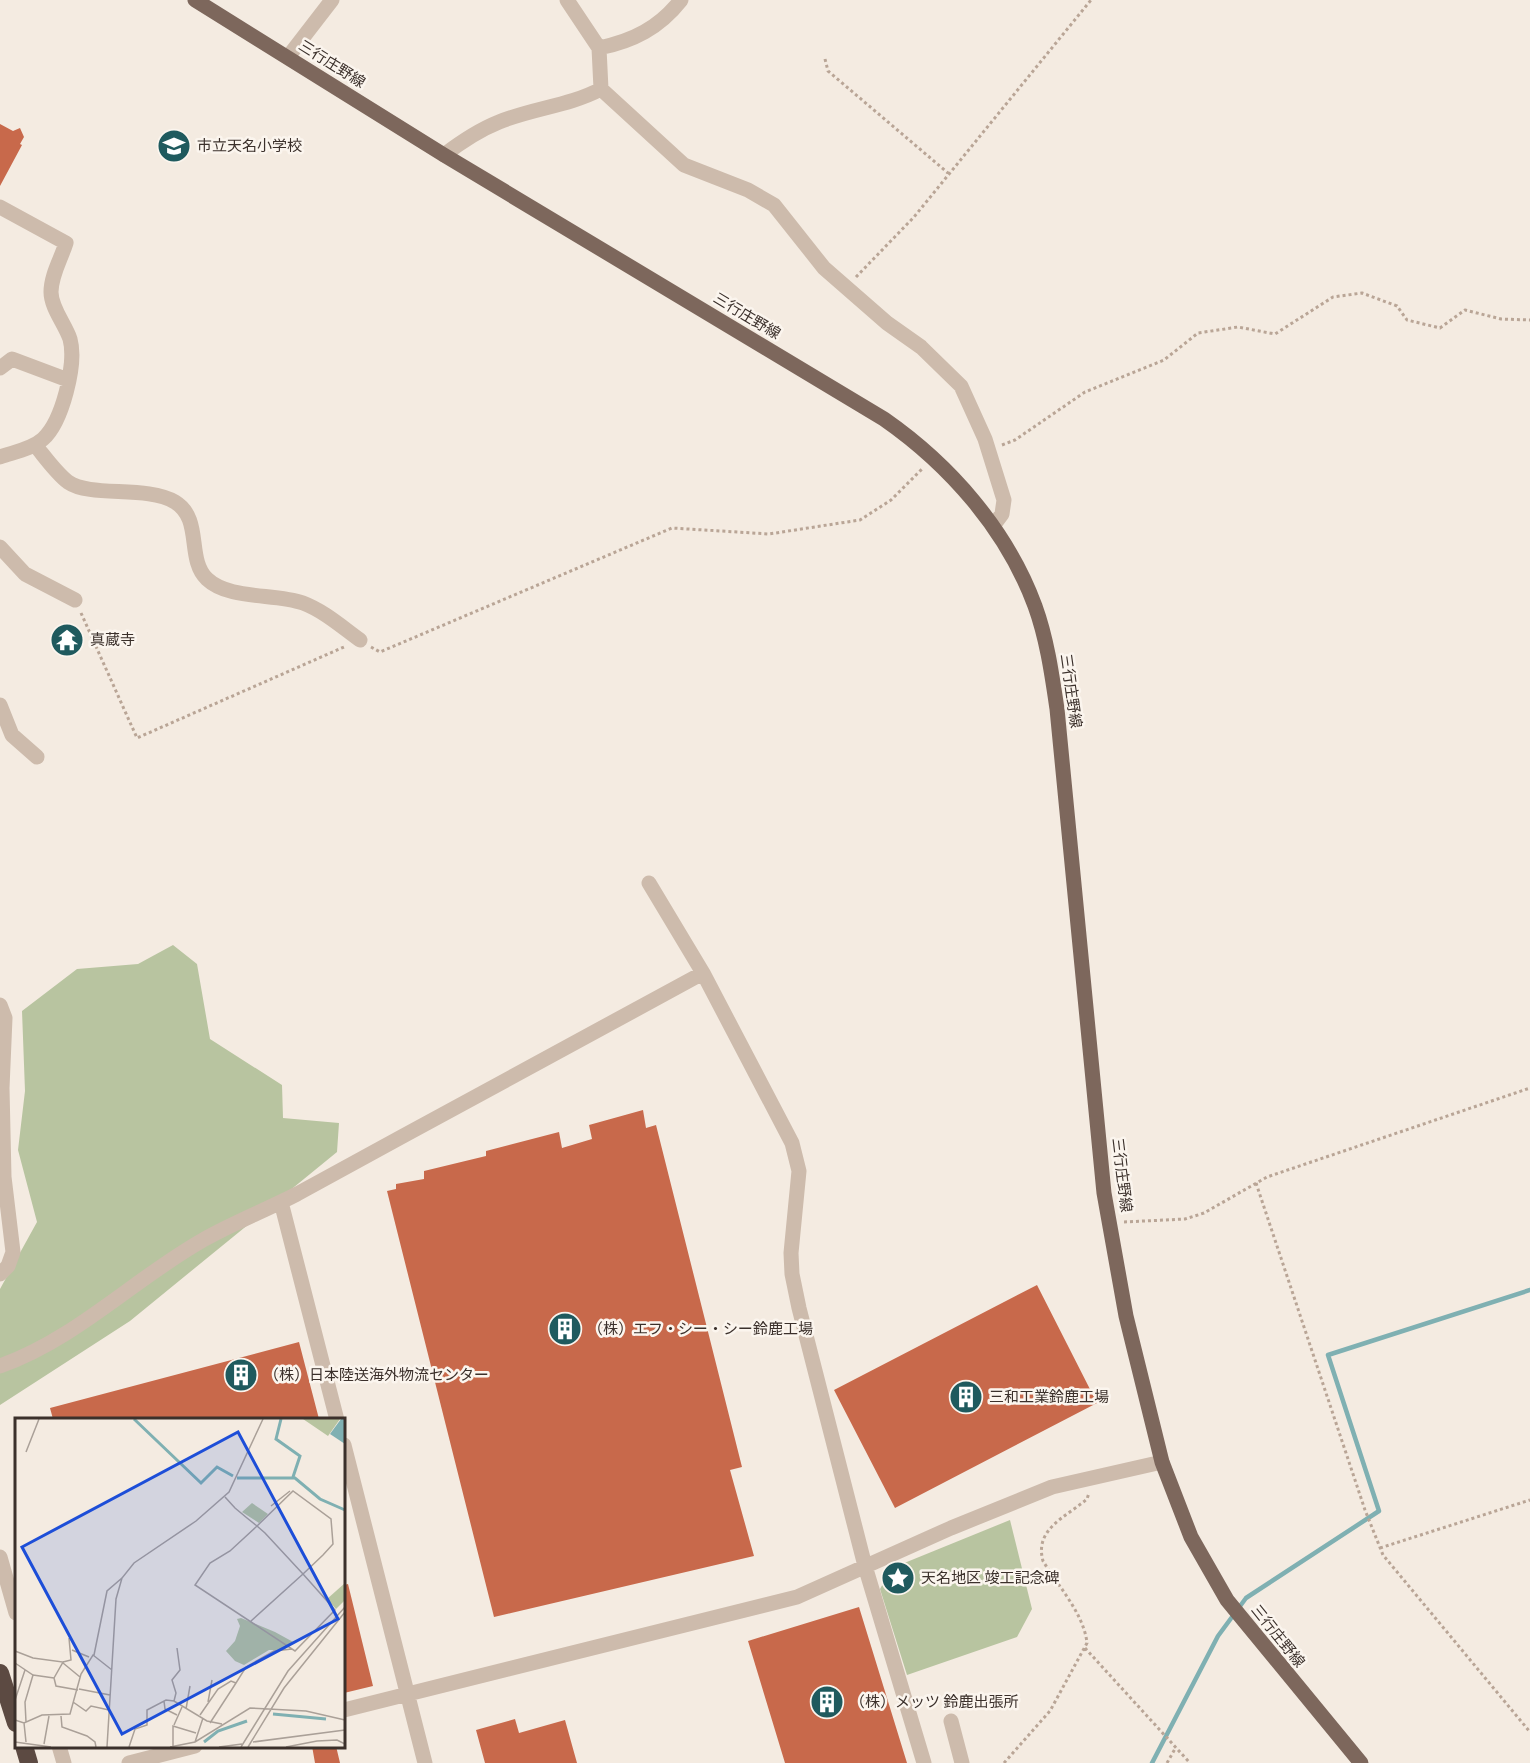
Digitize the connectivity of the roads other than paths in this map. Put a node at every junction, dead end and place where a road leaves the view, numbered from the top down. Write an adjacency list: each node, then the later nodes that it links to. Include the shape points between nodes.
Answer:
1 (196, 0): 6 (main road, 三行庄野線)
2 (332, 0): 6 (street)
3 (567, 0): 5 (street)
4 (681, 0): 5 (street, via 662,21 639,37)
5 (599, 48): 7 (street)
6 (288, 57): 8 (main road, 三行庄野線)
7 (601, 88): 8 (street, via 583,98 501,121); 14 (street, via 684,165 748,190 774,206 824,268 921,347 961,386 1005,500 1002,514)
8 (444, 155): 14 (main road, 三行庄野線, via 884,419 953,478)
9 (0, 207): 11 (street, via 66,243 51,295 70,340 72,364)
10 (0, 368): 11 (street, via 12,359)
11 (68, 380): 12 (street, via 56,421)
12 (35, 445): 13 (street); 17 (street, via 63,477 78,487 154,495 176,503 192,524 200,568 214,585 304,603)
13 (0, 457)
14 (993, 526): 28 (main road, 三行庄野線, via 1035,606 1048,653 1057,709 1104,1193 1126,1316)
15 (0, 547): 16 (street, via 25,574)
16 (75, 600)
17 (360, 640)
18 (0, 705): 19 (street, via 12,735)
19 (37, 757)
20 (649, 883): 21 (street)
21 (703, 973): 23 (street); 30 (street, via 792,1143 799,1171 792,1274)
22 (0, 1005): 24 (street, via 5,1018 4,1178 13,1252)
23 (281, 1202): 25 (street, via 175,1256 64,1336); 26 (street)
24 (0, 1274)
25 (0, 1366)
26 (337, 1418)
27 (345, 1449): 33 (street)
28 (1162, 1462): 30 (street, via 1052,1487); 46 (main road, 三行庄野線, via 1191,1538 1227,1600)
29 (0, 1557): 31 (street)
30 (865, 1566): 33 (street, via 797,1597); 44 (street)
31 (15, 1610)
32 (1, 1674): 35 (highway)
33 (407, 1694): 34 (street); 43 (street)
34 (345, 1710)
35 (15, 1720)
36 (951, 1721): 45 (street)
37 (25, 1748): 40 (highway)
38 (60, 1748): 41 (street)
39 (187, 1748): 42 (street)
40 (29, 1763)
41 (64, 1763)
42 (129, 1763)
43 (425, 1763)
44 (924, 1763)
45 (962, 1763)
46 (1361, 1763)

